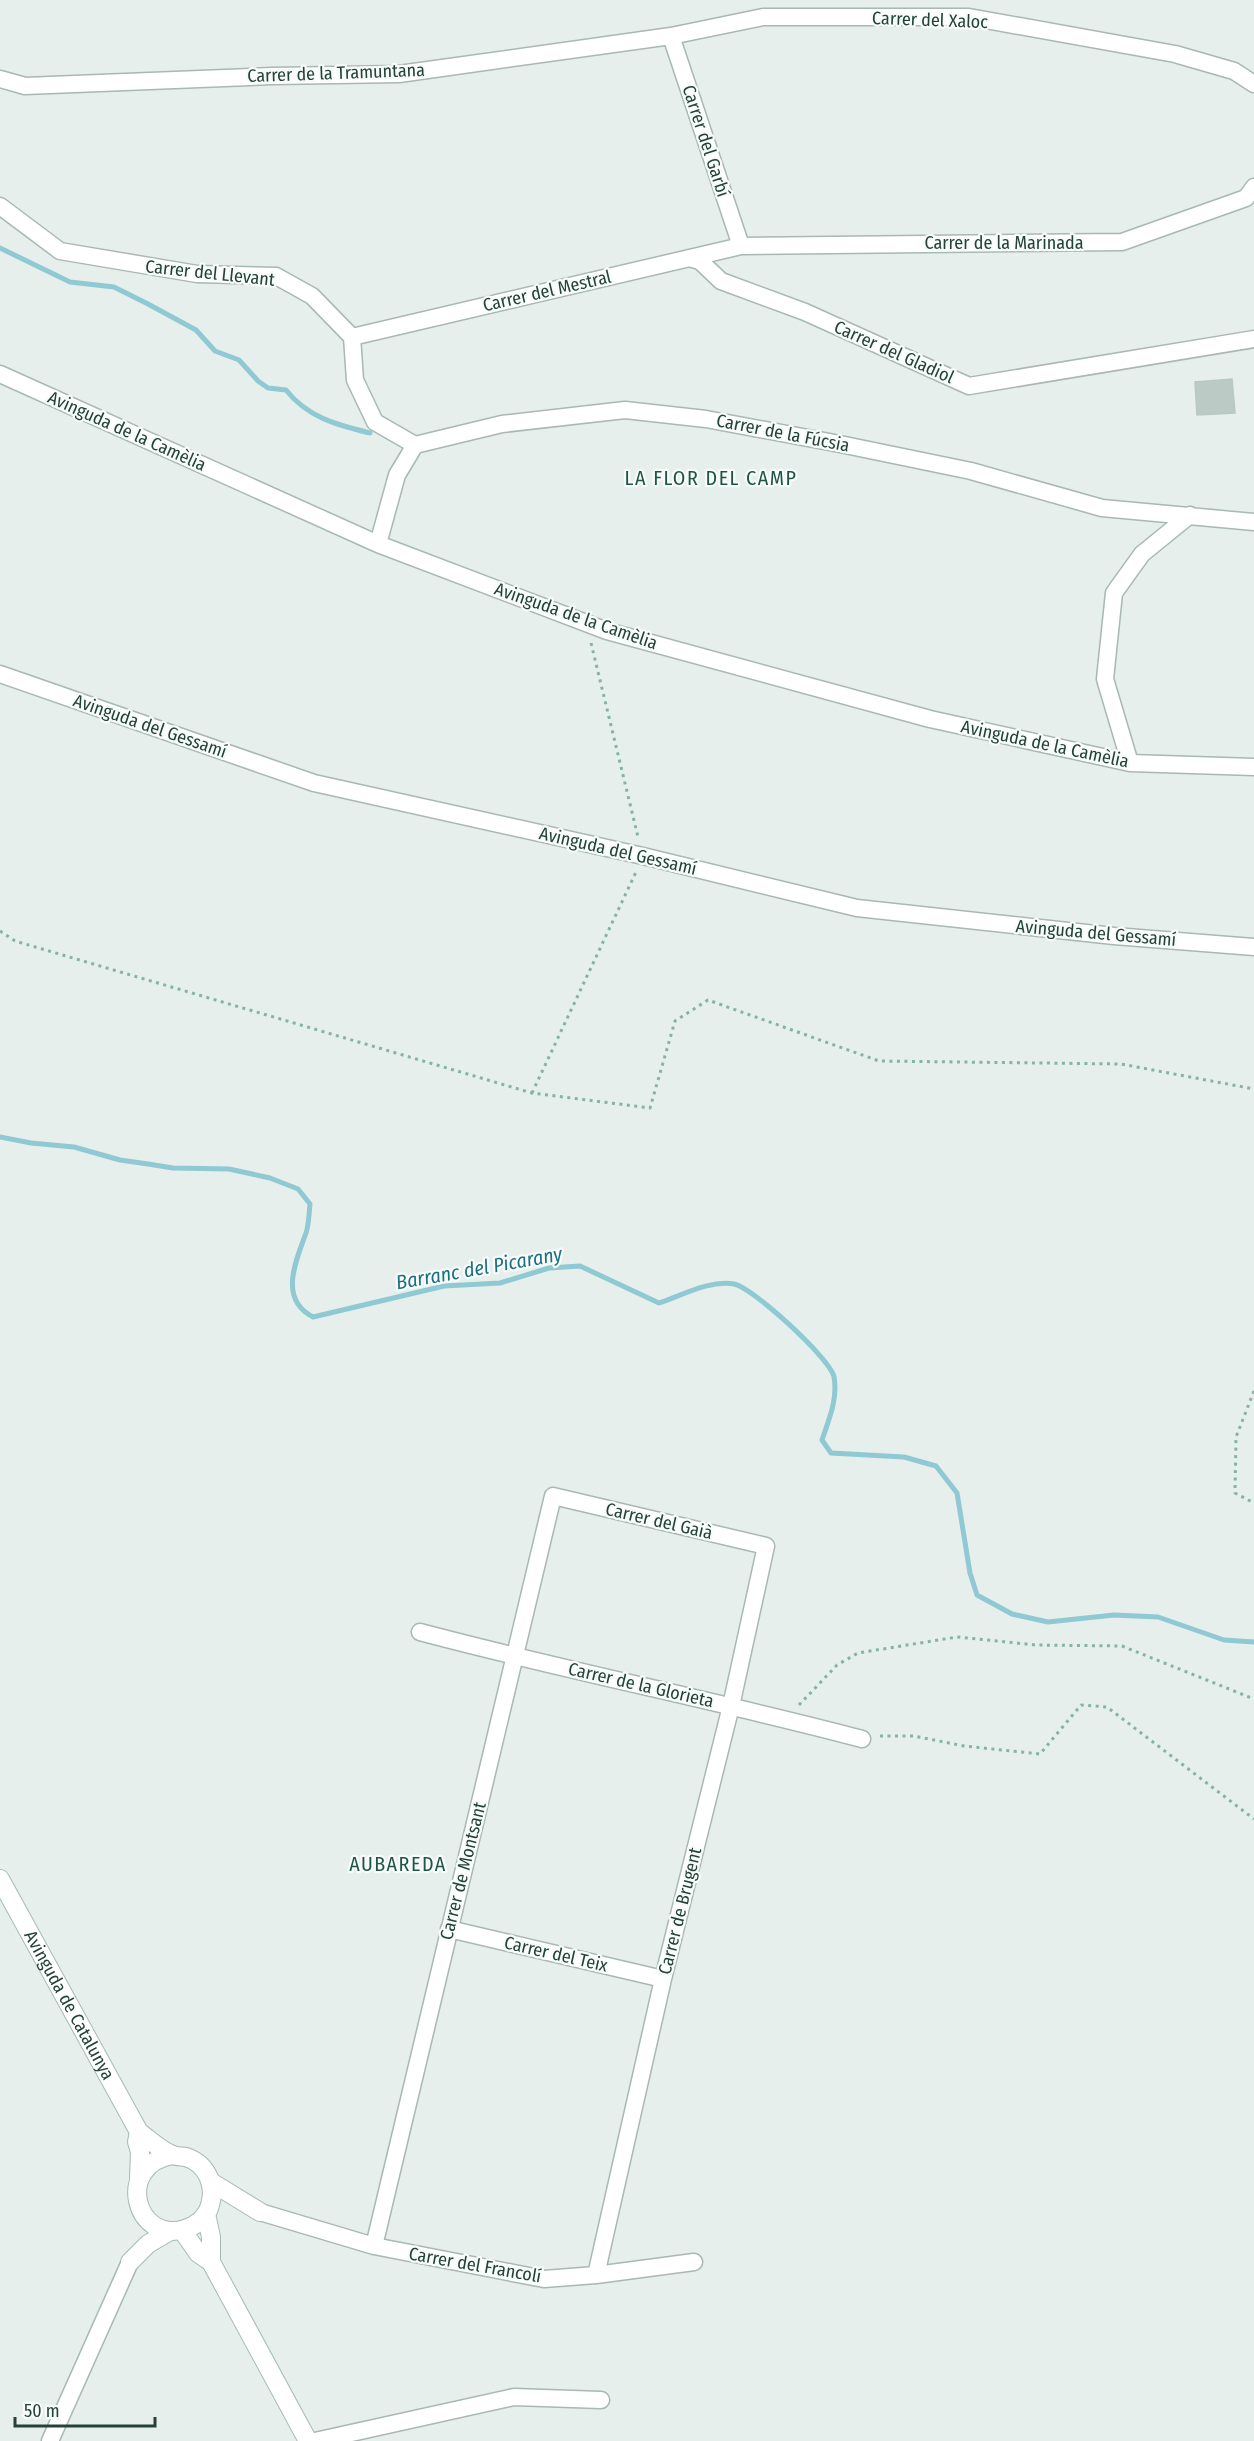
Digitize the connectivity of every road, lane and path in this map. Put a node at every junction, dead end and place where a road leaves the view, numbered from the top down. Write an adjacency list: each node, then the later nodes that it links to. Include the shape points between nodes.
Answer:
1 (671, 36): 2 (street, Carrer de la Tramuntana, via 399,74 25,86); 3 (street, Carrer del Xaloc, via 764,17 969,17 1175,54 1234,71); 6 (street, Carrer del Garbí)
2 (0, 79)
3 (1254, 84)
4 (1254, 188): 6 (street, Carrer de la Marinada, via 1246,198 1122,242)
5 (0, 207): 8 (street, Carrer del Llevant, via 60,251 197,274 276,276 312,296)
6 (741, 246): 7 (street, Carrer del Mestral)
7 (689, 258): 8 (street, Carrer del Mestral); 9 (street, Carrer del Gladiol, via 700,261 721,281 805,312 969,386)
8 (352, 337): 11 (street, via 355,380 375,422)
9 (1254, 339)
10 (0, 374): 14 (street, Avinguda de la Camèlia)
11 (415, 444): 12 (street, Carrer de la Fúcsia, via 502,424 625,410 706,418 850,446 971,471 1102,508); 14 (street, via 397,475)
12 (1190, 514): 13 (street, Carrer de la Fúcsia); 16 (street, via 1142,554 1114,593 1105,679)
13 (1254, 522)
14 (378, 544): 16 (street, Avinguda de la Camèlia, via 607,631 930,719)
15 (0, 674): 19 (street, Avinguda del Gessamí, via 314,783 857,908)
16 (1130, 763): 17 (street, Avinguda de la Camèlia)
17 (1254, 767)
18 (0, 931): 20 (path, via 15,941 532,1093 650,1108 675,1021 708,1000 879,1061 1121,1064)
19 (1254, 947)
20 (1254, 1089)
21 (1254, 1391): 23 (path, via 1236,1437 1235,1492)
22 (553, 1496): 24 (street, Carrer del Gaià); 26 (street, Carrer de Montsant)
23 (1254, 1503)
24 (766, 1546): 28 (street, Carrer de Brugent)
25 (420, 1632): 26 (street, Carrer de la Glorieta)
26 (515, 1657): 28 (street, Carrer de la Glorieta); 33 (street, Carrer de Montsant)
27 (1254, 1700): 29 (path, via 1122,1646 1036,1645 957,1637 858,1653 837,1665)
28 (731, 1706): 29 (street, Carrer de la Glorieta); 34 (street, Carrer de Brugent)
29 (785, 1719): 30 (street, Carrer de la Glorieta)
30 (856, 1738): 31 (path, via 914,1736 1040,1754 1081,1705 1107,1707)
31 (1254, 1819)
32 (0, 1879): 35 (street, Avinguda de Catalunya)
33 (449, 1929): 34 (street, Carrer del Teix); 43 (street, Carrer de Montsant)
34 (663, 1979): 47 (street, Carrer de Brugent)
35 (138, 2132): 36 (street); 37 (street)
36 (173, 2155): 37 (street, via 153,2162); 38 (street, via 196,2162)
37 (140, 2178): 41 (street, via 136,2191)
38 (211, 2182): 39 (street); 40 (street)
39 (208, 2211): 40 (street); 42 (street, via 191,2227); 45 (street)
40 (260, 2212): 43 (street, Carrer del Francolí)
41 (144, 2216): 42 (street, via 160,2228); 44 (street)
42 (176, 2231): 44 (street, via 148,2244); 45 (street)
43 (374, 2246): 47 (street, Carrer del Francolí, via 544,2279)
44 (130, 2262): 49 (street)
45 (211, 2262): 50 (street)
46 (694, 2262): 47 (street, Carrer del Francolí)
47 (596, 2275)
48 (601, 2400): 51 (street, via 514,2397)
49 (50, 2441)
50 (308, 2441)
51 (315, 2441)

